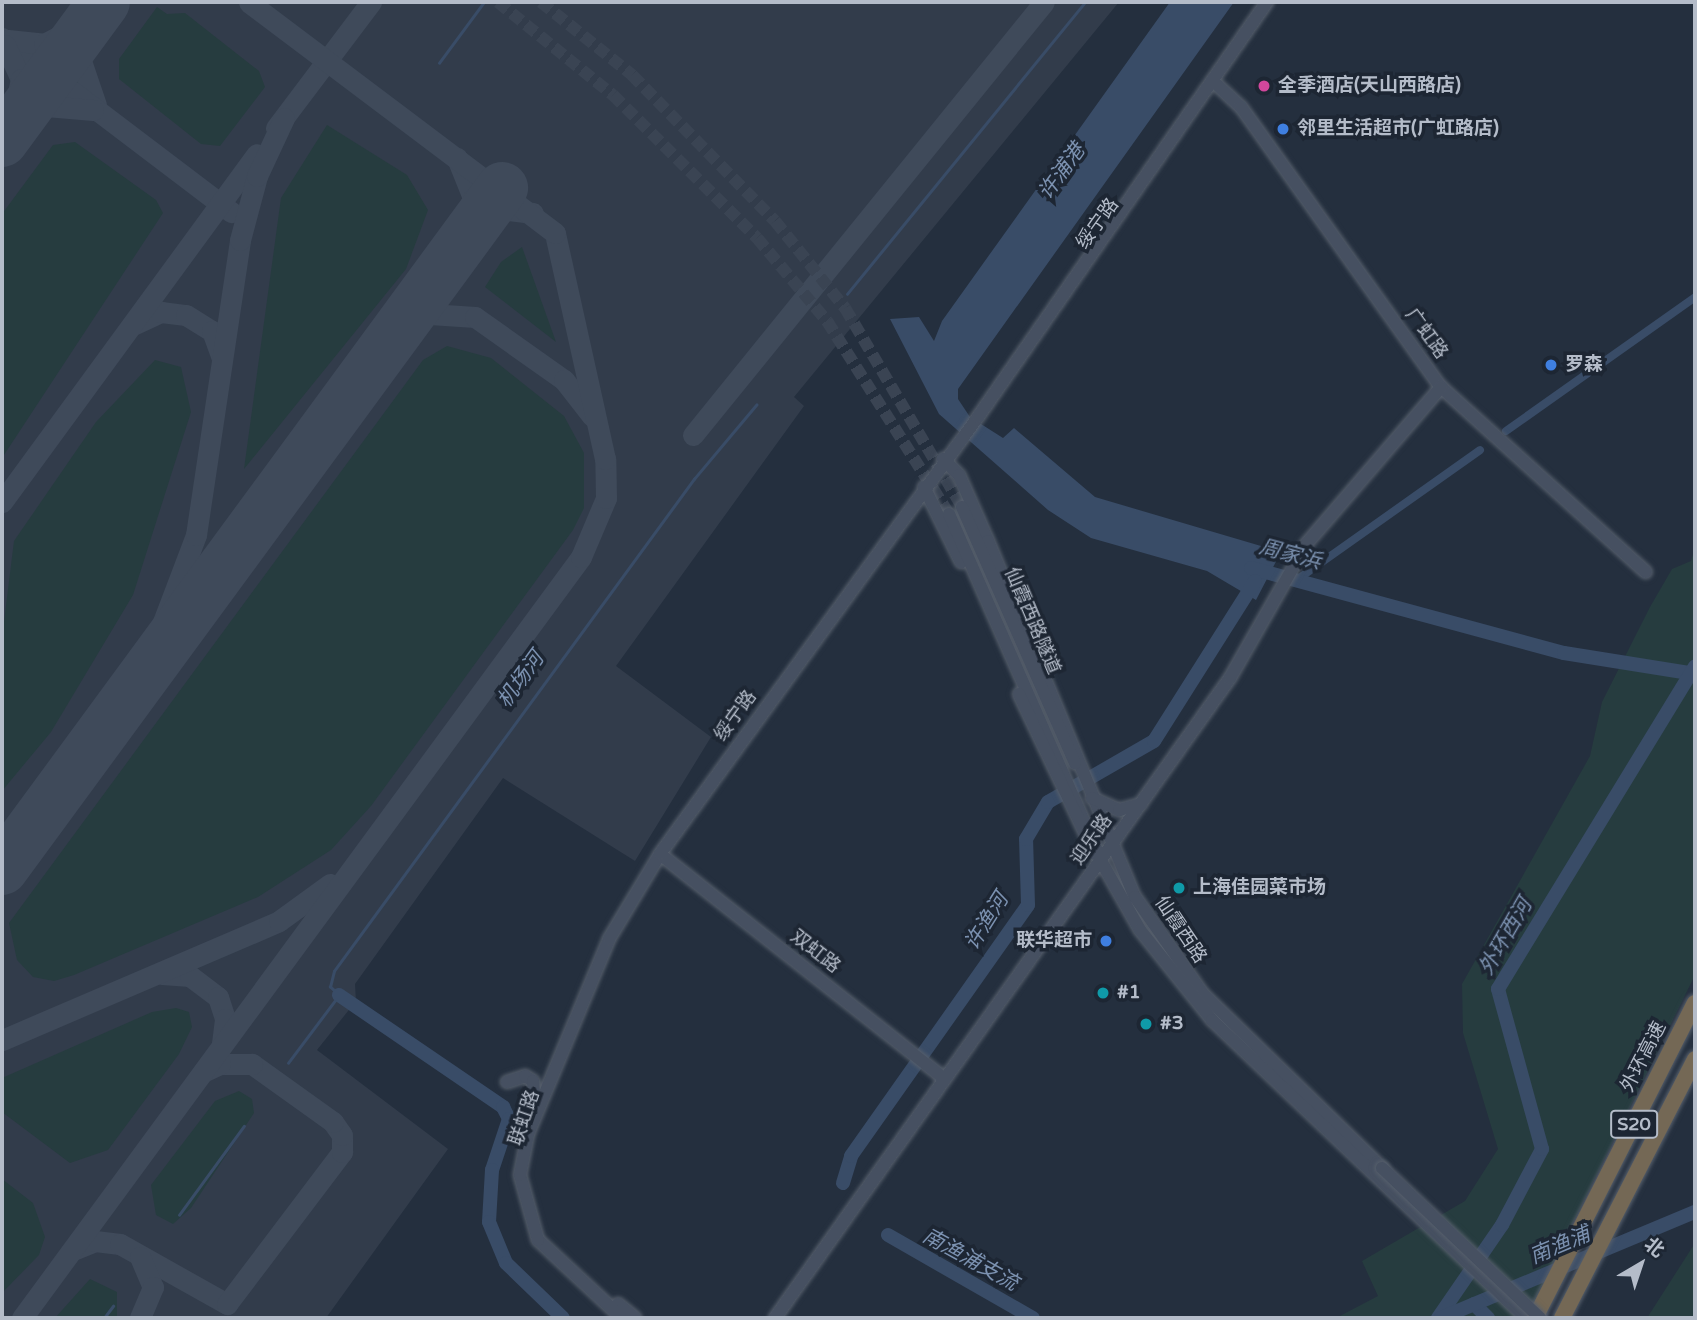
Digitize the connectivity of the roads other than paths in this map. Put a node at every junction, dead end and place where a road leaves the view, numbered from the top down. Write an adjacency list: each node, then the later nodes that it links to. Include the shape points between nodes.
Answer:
1 (1267, 2): 2 (main road, 绥宁路, via 1223,63)
2 (1217, 84): 3 (main road, 广虹路); 4 (main road, 绥宁路)
3 (1441, 387): 8 (main road, 广虹路, via 1490,438); 13 (main road, 迎乐路, via 1307,543 1230,678)
4 (947, 462): 5 (main road, 绥宁路); 9 (main road)
5 (926, 491): 11 (main road); 17 (main road, 绥宁路)
6 (962, 507): 10 (main road, 仙霞西路隧道)
7 (949, 514): 11 (main road, 仙霞西路隧道)
8 (1646, 572)
9 (1044, 673): 10 (main road); 11 (main road)
10 (1059, 737): 11 (main road, 仙霞西路隧道)
11 (1061, 751): 12 (main road, 仙霞西路); 14 (main road)
12 (1091, 797): 13 (main road, via 1119,810); 16 (main road, 仙霞西路)
13 (1141, 804): 16 (main road, 迎乐路)
14 (1073, 806): 15 (main road, 仙霞西路); 18 (main road, 仙霞西路)
15 (1085, 843): 18 (main road, 仙霞西路); 19 (main road)
16 (1111, 847): 18 (main road, 迎乐路); 26 (main road, 仙霞西路, via 1135,898 1190,980)
17 (664, 857): 21 (main road, 绥宁路, via 609,939); 23 (main road, 双虹路)
18 (1101, 861): 19 (main road, 迎乐路); 26 (main road, 仙霞西路, via 1182,989)
19 (1091, 875): 23 (main road, 迎乐路)
20 (1695, 1003): 31 (highway, 外环高速 / S20)
21 (579, 1020): 25 (main road, 联虹路); 28 (main road, 联虹路, via 536,1137 531,1196 545,1235 561,1254)
22 (1695, 1059): 32 (highway, S20)
23 (946, 1079): 29 (main road, 迎乐路)
24 (507, 1082): 25 (main road, via 525,1076 537,1088)
25 (528, 1134): 27 (main road, 联虹路, via 520,1175 538,1240)
26 (1379, 1172): 30 (main road, 仙霞西路); 31 (main road, 仙霞西路, bridge)
27 (622, 1318)
28 (635, 1318)
29 (775, 1318)
30 (1526, 1318)
31 (1537, 1318)
32 (1562, 1318)

